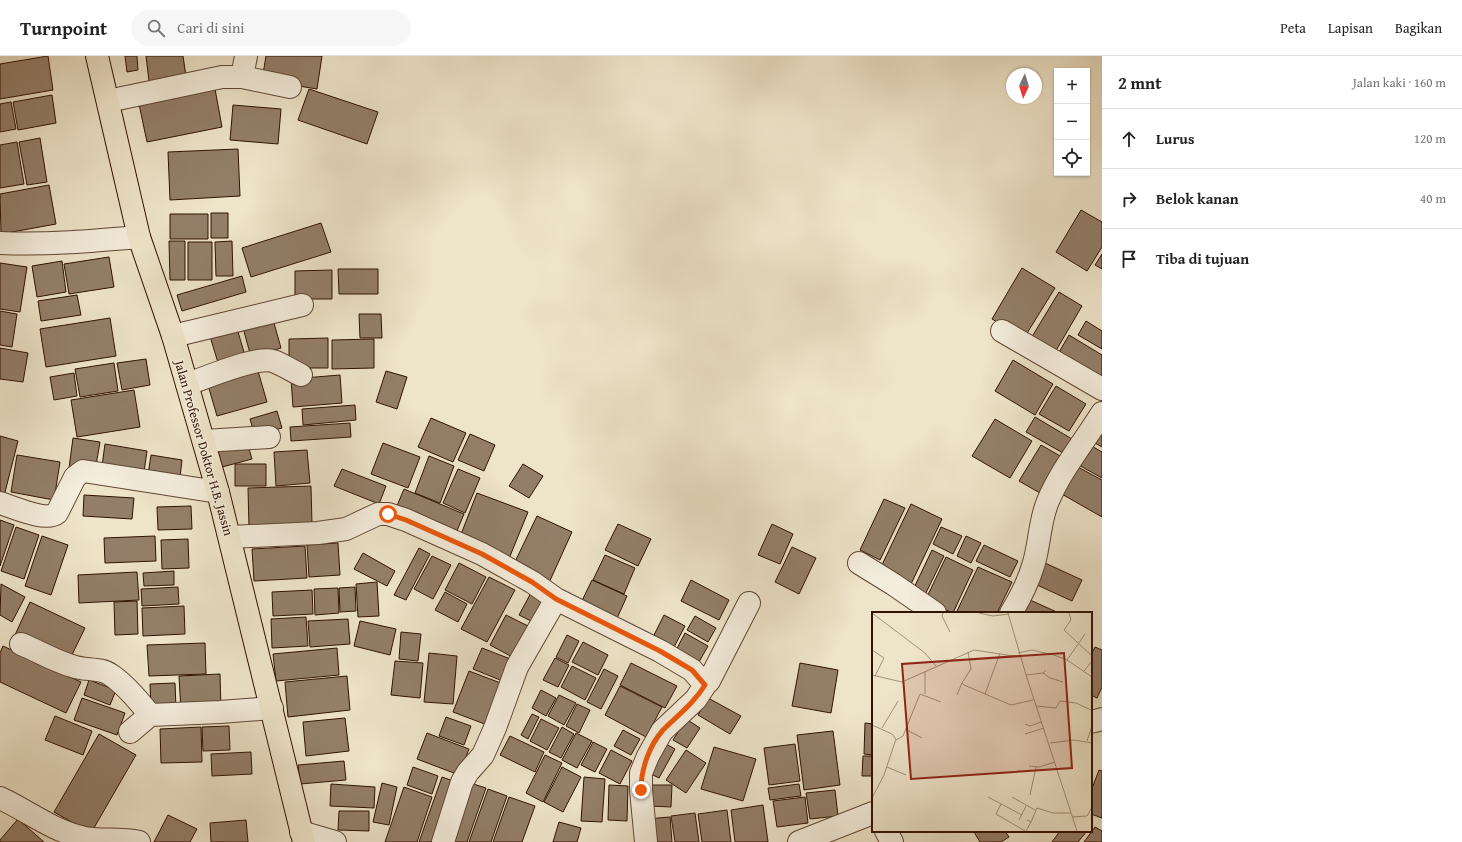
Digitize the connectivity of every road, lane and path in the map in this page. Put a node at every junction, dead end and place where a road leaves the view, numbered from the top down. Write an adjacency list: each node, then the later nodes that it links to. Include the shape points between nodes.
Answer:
1 (97, 56): 5 (highway, Jalan Professor Doktor H.B. Jassin)
2 (246, 56): 3 (street)
3 (242, 77): 4 (street); 5 (street, via 222,77)
4 (290, 87)
5 (108, 101): 6 (highway, Jalan Professor Doktor H.B. Jassin)
6 (139, 237): 7 (street, via 71,243); 10 (highway, Jalan Professor Doktor H.B. Jassin)
7 (0, 243)
8 (302, 305): 10 (street)
9 (1002, 331): 13 (street)
10 (173, 336): 12 (highway, Jalan Professor Doktor H.B. Jassin)
11 (300, 375): 12 (street, via 273,361 265,360 251,362)
12 (187, 384): 16 (highway, Jalan Professor Doktor H.B. Jassin)
13 (1102, 389)
14 (1102, 413): 24 (street, via 1048,501 1033,566)
15 (269, 437): 16 (street)
16 (204, 441): 17 (highway, Jalan Professor Doktor H.B. Jassin)
17 (218, 492): 18 (street, via 83,471 75,477 54,515 42,515); 19 (highway, Jalan Professor Doktor H.B. Jassin)
18 (0, 502)
19 (230, 537): 21 (street, via 318,534 346,529 378,514 388,514 482,554 532,582); 27 (highway, Jalan Professor Doktor H.B. Jassin)
20 (859, 563): 23 (street)
21 (556, 599): 26 (street, via 660,651 692,670); 38 (street, via 517,667 483,755 462,782)
22 (749, 603): 26 (street)
23 (935, 612)
24 (1012, 612)
25 (21, 644): 28 (street, via 72,667 111,674)
26 (705, 685): 39 (street, via 696,699 662,731 641,773)
27 (272, 708): 28 (street); 35 (highway, Jalan Professor Doktor H.B. Jassin)
28 (150, 714): 31 (street)
29 (1102, 719): 30 (street)
30 (1092, 722)
31 (130, 732)
32 (0, 798): 36 (street, via 80,837 126,838)
33 (872, 813): 40 (street)
34 (887, 832): 41 (street)
35 (302, 837): 37 (street)
36 (139, 842)
37 (336, 842)
38 (443, 842)
39 (646, 842)
40 (799, 842)
41 (892, 842)

